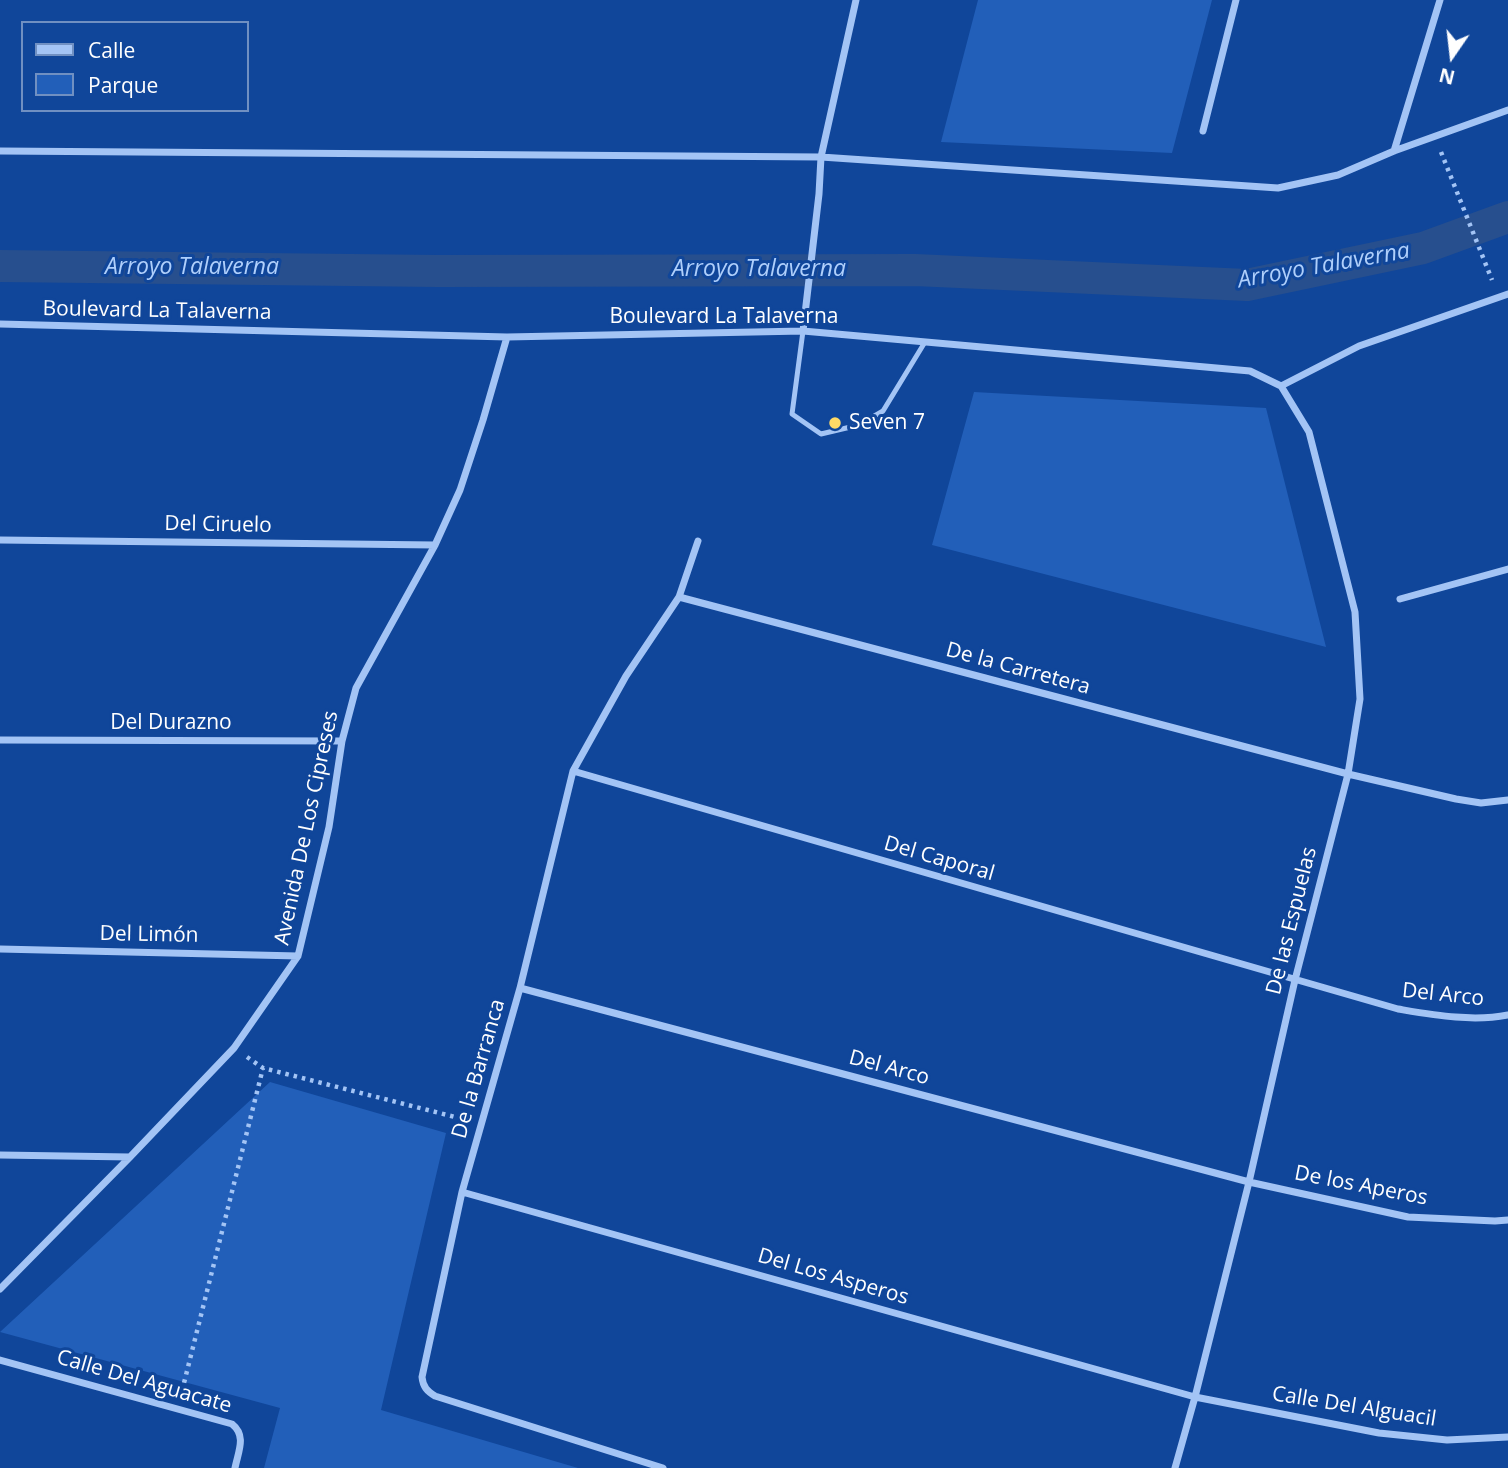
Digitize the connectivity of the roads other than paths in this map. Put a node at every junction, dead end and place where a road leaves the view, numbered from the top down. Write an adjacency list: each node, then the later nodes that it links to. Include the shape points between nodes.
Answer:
1 (856, 0): 8 (street)
2 (1236, 0): 5 (street)
3 (1440, 0): 6 (street)
4 (1508, 110): 6 (street)
5 (1203, 131)
6 (1394, 150): 8 (street, via 1338,175 1278,188)
7 (0, 151): 8 (street)
8 (821, 157): 11 (street)
9 (1508, 294): 14 (street, via 1359,346)
10 (0, 324): 12 (street, Boulevard La Talaverna)
11 (803, 331): 12 (street, Boulevard La Talaverna); 13 (street, Boulevard La Talaverna); 13 (lane, via 792,414 821,434 859,425 883,411)
12 (507, 337): 17 (street, Avenida De Los Cipreses, via 464,478)
13 (925, 342): 14 (street, Boulevard La Talaverna, via 1250,372)
14 (1281, 386): 24 (street, De las Espuelas, via 1309,432 1355,612 1360,699)
15 (0, 540): 17 (street, Del Ciruelo)
16 (698, 541): 19 (street, De la Barranca)
17 (435, 545): 22 (street, Avenida De Los Cipreses, via 356,688)
18 (1508, 569): 20 (street)
19 (679, 597): 23 (street, De la Barranca, via 626,676); 24 (street, De la Carretera)
20 (1400, 600)
21 (0, 740): 22 (street, Del Durazno)
22 (342, 741): 27 (street, Avenida De Los Cipreses, via 329,827)
23 (573, 771): 28 (street, Del Caporal); 29 (street, De la Barranca)
24 (1348, 774): 25 (street, via 1456,799 1481,803); 28 (street, De las Espuelas)
25 (1508, 800)
26 (0, 949): 27 (street, Del Limón)
27 (298, 956): 32 (street, Avenida De Los Cipreses, via 234,1048)
28 (1294, 980): 30 (street, Del Arco, via 1398,1009 1448,1017); 33 (street, De las Espuelas)
29 (520, 988): 33 (street, Del Arco); 34 (street, De la Barranca)
30 (1508, 1015)
31 (0, 1155): 32 (street)
32 (130, 1157): 36 (street, Avenida De Los Cipreses)
33 (1249, 1182): 35 (street, De los Aperos, via 1408,1217); 38 (street, De las Espuelas)
34 (462, 1192): 38 (street, Del Los Asperos); 41 (street, De la Barranca, via 422,1377 427,1391)
35 (1508, 1220)
36 (0, 1289)
37 (0, 1360): 40 (street, Calle Del Aguacate, via 232,1424 241,1435)
38 (1195, 1397): 39 (street, Calle Del Alguacil, via 1379,1433 1447,1440); 42 (street, De las Espuelas)
39 (1508, 1437)
40 (235, 1468)
41 (663, 1468)
42 (1175, 1468)

